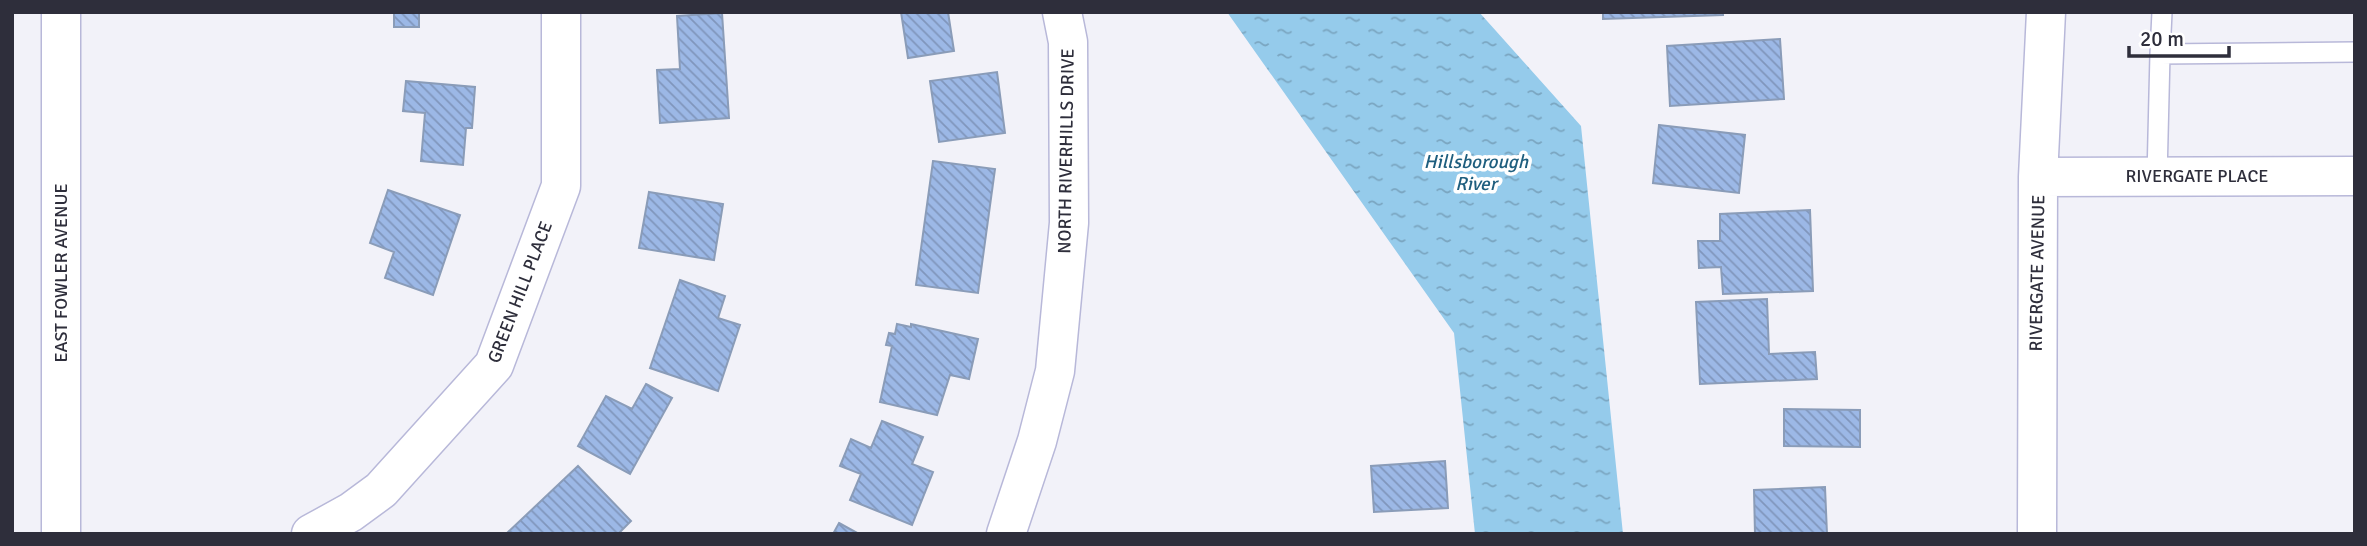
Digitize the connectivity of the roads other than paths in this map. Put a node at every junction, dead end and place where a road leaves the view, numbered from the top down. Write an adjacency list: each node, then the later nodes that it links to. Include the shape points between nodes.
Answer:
1 (61, 12): 11 (street, EAST FOWLER AVENUE)
2 (561, 12): 12 (street, GREEN HILL PLACE, via 561,186 494,365 381,490)
3 (1062, 12): 13 (street, NORTH RIVERHILLS DRIVE, via 1068,42 1069,223 1055,371 1038,441)
4 (2046, 12): 9 (street, RIVERGATE AVENUE)
5 (2162, 12): 7 (lane)
6 (2355, 52): 7 (lane)
7 (2160, 54): 10 (lane)
8 (2355, 176): 10 (street, RIVERGATE PLACE)
9 (2038, 177): 10 (street, RIVERGATE PLACE); 14 (street, RIVERGATE AVENUE)
10 (2157, 177)
11 (61, 534)
12 (311, 534)
13 (1006, 534)
14 (2037, 534)

